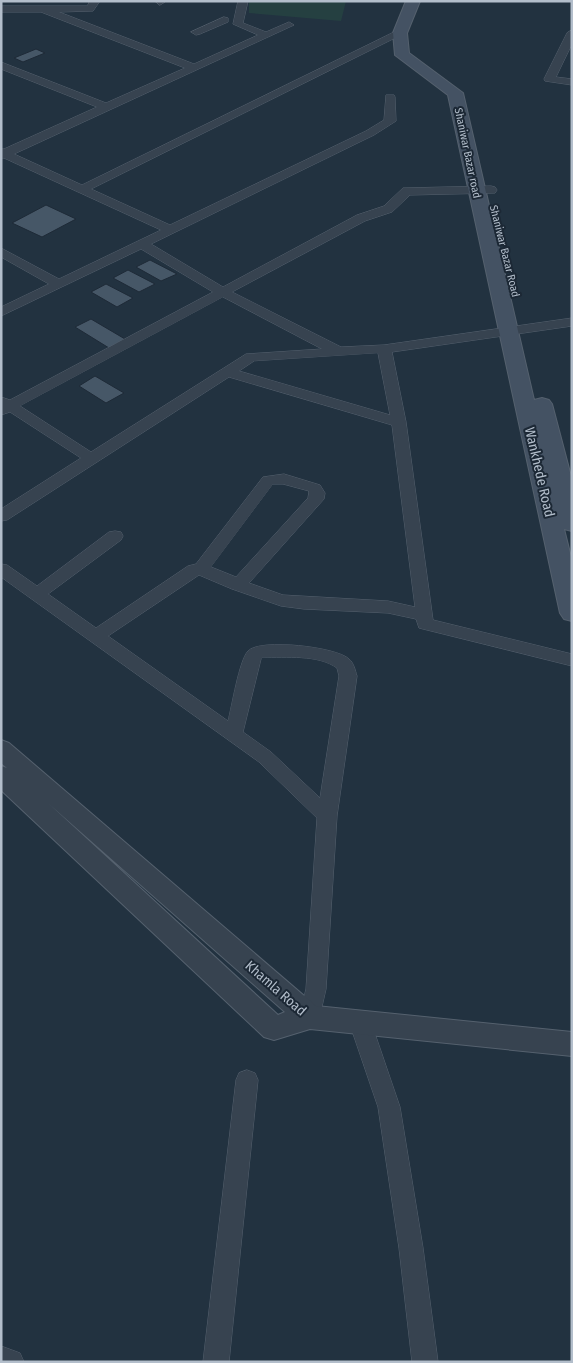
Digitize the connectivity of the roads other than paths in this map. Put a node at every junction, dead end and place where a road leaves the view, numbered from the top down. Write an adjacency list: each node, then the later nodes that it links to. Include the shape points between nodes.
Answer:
1 (7, 1): 6 (street)
2 (95, 1): 7 (street, via 90,9)
3 (243, 1): 10 (street)
4 (413, 1): 13 (main road)
5 (426, 1): 23 (main road, Shaniwar Bazar Road, via 416,31 419,54 466,89)
6 (2, 9): 7 (street)
7 (42, 9): 17 (street)
8 (214, 17): 9 (street)
9 (224, 20): 10 (street); 12 (street)
10 (238, 24): 15 (street)
11 (289, 25): 15 (street)
12 (196, 32)
13 (400, 33): 22 (street); 23 (main road, Shaniwar Bazar road, via 402,55 455,93)
14 (572, 33): 18 (street, via 549,79)
15 (266, 35): 17 (street)
16 (1, 65): 20 (street)
17 (194, 68): 20 (street)
18 (572, 82)
19 (390, 97): 24 (street, via 390,121)
20 (106, 107): 21 (street)
21 (2, 153): 22 (street)
22 (82, 189): 24 (street)
23 (484, 190): 28 (street, via 407,192 388,208 361,218); 31 (main road, Shaniwar Bazar Road)
24 (171, 230): 25 (street)
25 (142, 244): 27 (street); 28 (street)
26 (1, 252): 27 (street)
27 (59, 284): 29 (street)
28 (222, 292): 33 (street); 35 (street)
29 (1, 312)
30 (572, 322): 31 (street)
31 (516, 329): 32 (street); 40 (main road, Shaniwar Bazar Road); 46 (main road, Wankhede Road)
32 (384, 349): 33 (street); 36 (street)
33 (339, 352): 34 (street, via 250,357)
34 (228, 372): 36 (street); 37 (street)
35 (4, 406): 37 (street)
36 (398, 422): 47 (street)
37 (92, 459): 39 (street)
38 (263, 477): 43 (street)
39 (1, 516)
40 (572, 524)
41 (115, 536): 45 (street)
42 (1, 569): 45 (street)
43 (197, 569): 44 (street); 44 (street, via 268,480 284,479 314,488 316,499); 48 (street)
44 (238, 585): 47 (street, via 281,600 388,607)
45 (37, 594): 48 (street)
46 (572, 614)
47 (424, 615): 49 (street, via 425,624)
48 (96, 636): 50 (street)
49 (572, 660)
50 (234, 734): 53 (street, via 265,757); 53 (street, via 255,654 261,651 330,656 342,662 348,676)
51 (1, 749): 54 (street, Khamla Road)
52 (1, 775): 54 (street, Khamla Road, via 274,1028)
53 (328, 816): 54 (street, via 316,989)
54 (310, 1017): 55 (street)
55 (360, 1022): 56 (street); 61 (street, via 389,1107)
56 (572, 1044)
57 (247, 1080): 60 (street)
58 (1, 1358): 59 (street)
59 (11, 1362)
60 (216, 1362)
61 (425, 1362)

